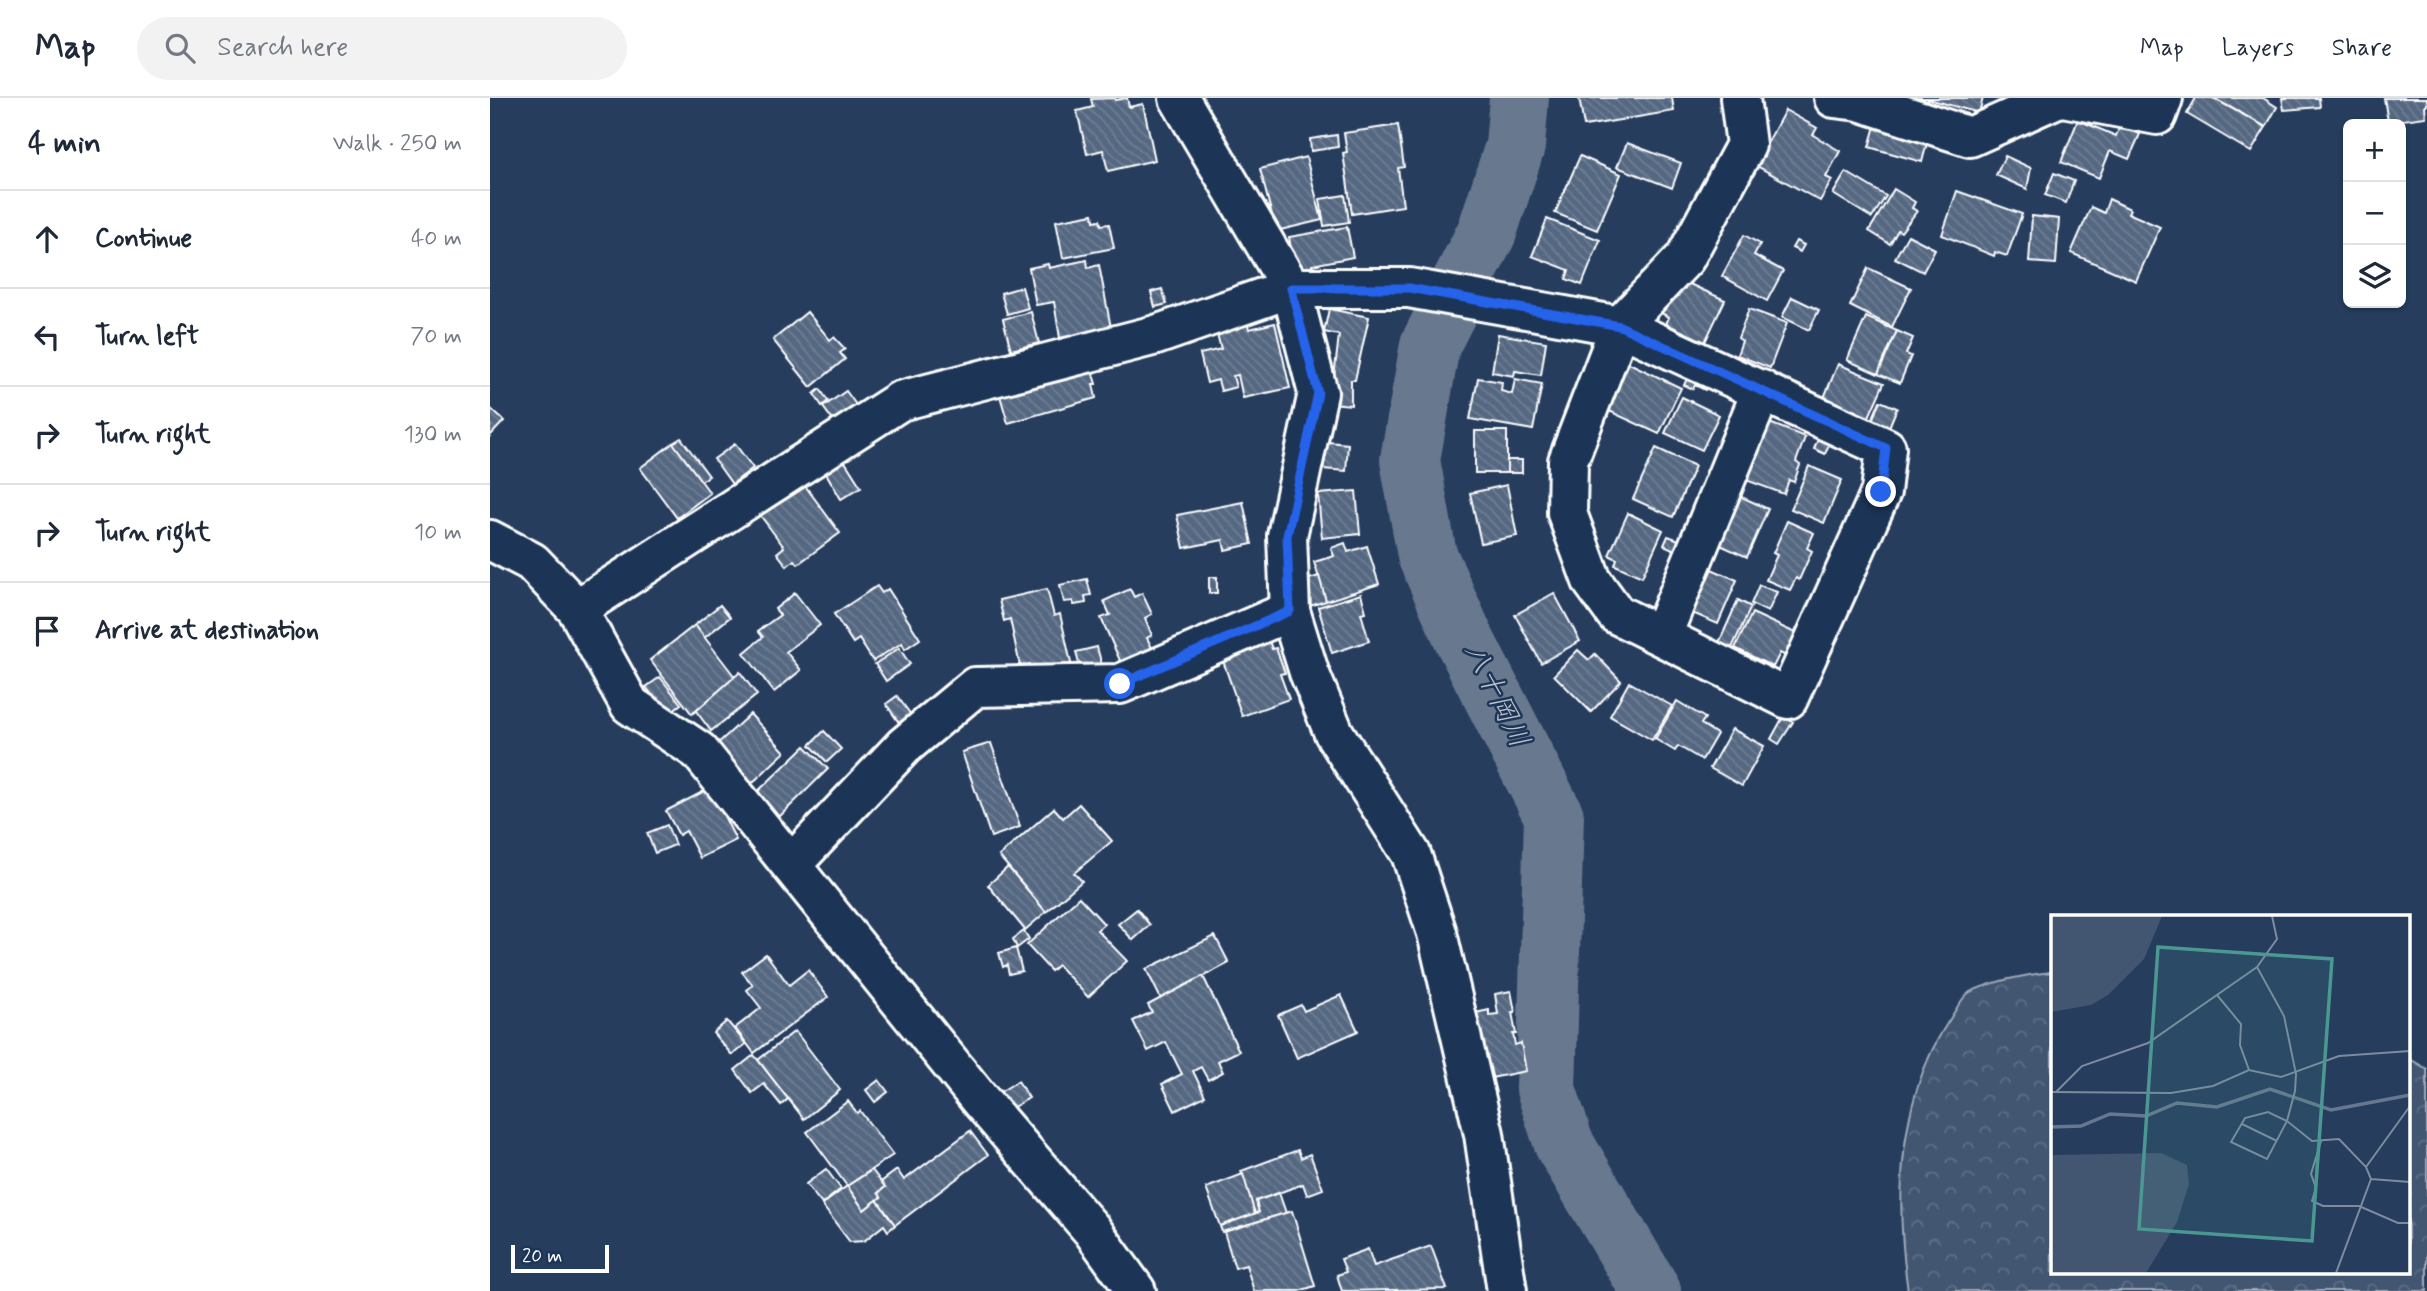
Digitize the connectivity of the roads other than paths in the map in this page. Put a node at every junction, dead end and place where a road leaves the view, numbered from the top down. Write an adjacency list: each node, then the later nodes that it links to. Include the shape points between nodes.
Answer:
1 (1179, 98): 7 (street)
2 (1740, 98): 8 (street, via 1746,145 1685,258)
3 (1834, 98): 4 (street, via 1859,101 1970,138)
4 (2057, 98)
5 (2068, 98): 6 (street, via 2157,115)
6 (2163, 98)
7 (1291, 288): 8 (street, via 1409,288); 11 (street, via 1156,335 900,401); 12 (street, via 1318,393 1287,536)
8 (1620, 326): 9 (street); 13 (street, via 1568,461 1567,513 1592,581 1616,614)
9 (1762, 390): 13 (street); 13 (street, via 1886,448 1881,492 1788,699)
10 (490, 540): 11 (street, via 533,562)
11 (577, 609): 14 (street, via 630,705 699,751)
12 (1290, 611): 14 (street, via 1120,684 975,687 904,746); 16 (street, via 1334,733 1411,854 1433,920 1483,1134)
13 (1662, 635)
14 (791, 865): 15 (street, via 980,1100 1092,1230)
15 (1136, 1291)
16 (1507, 1291)

